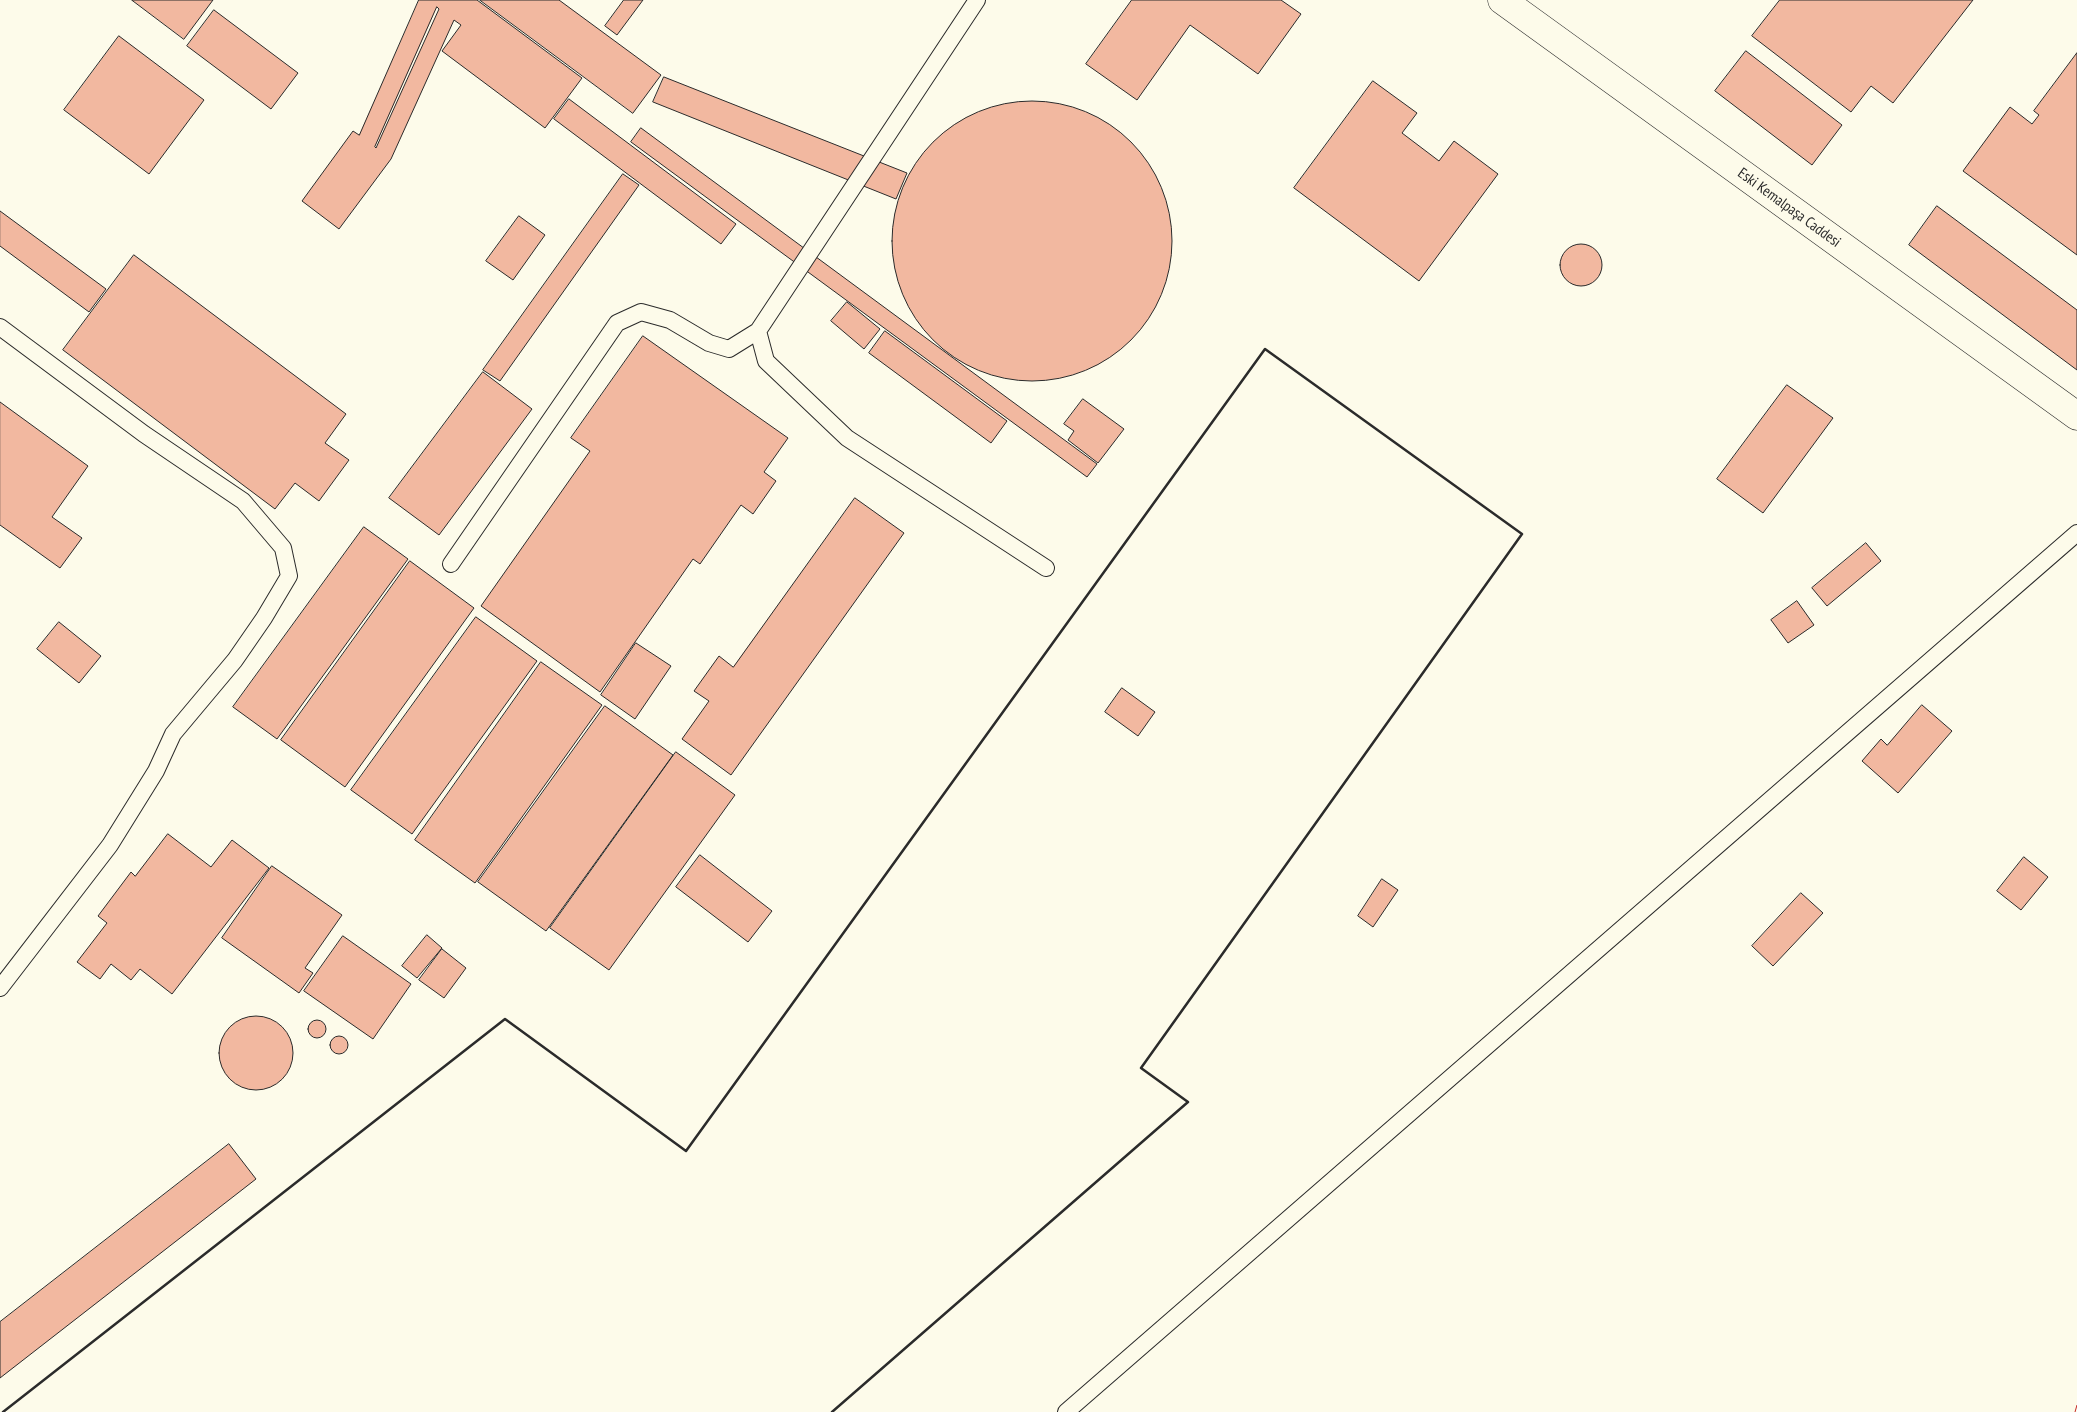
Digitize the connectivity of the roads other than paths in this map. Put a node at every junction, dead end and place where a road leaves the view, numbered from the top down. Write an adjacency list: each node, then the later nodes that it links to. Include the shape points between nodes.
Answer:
1 (1502, 0): 5 (street, Eski Kemalpaşa Caddesi)
2 (970, 3): 4 (lane)
3 (0, 326): 9 (lane, via 144,434 243,501 283,548 289,576 235,660 173,734 156,772 110,845)
4 (758, 331): 7 (lane, via 729,349 709,344 670,320 641,312 617,323); 8 (lane, via 766,361 848,438)
5 (2077, 416)
6 (2077, 532): 10 (lane)
7 (451, 564)
8 (1046, 568)
9 (0, 988)
10 (1066, 1412)

